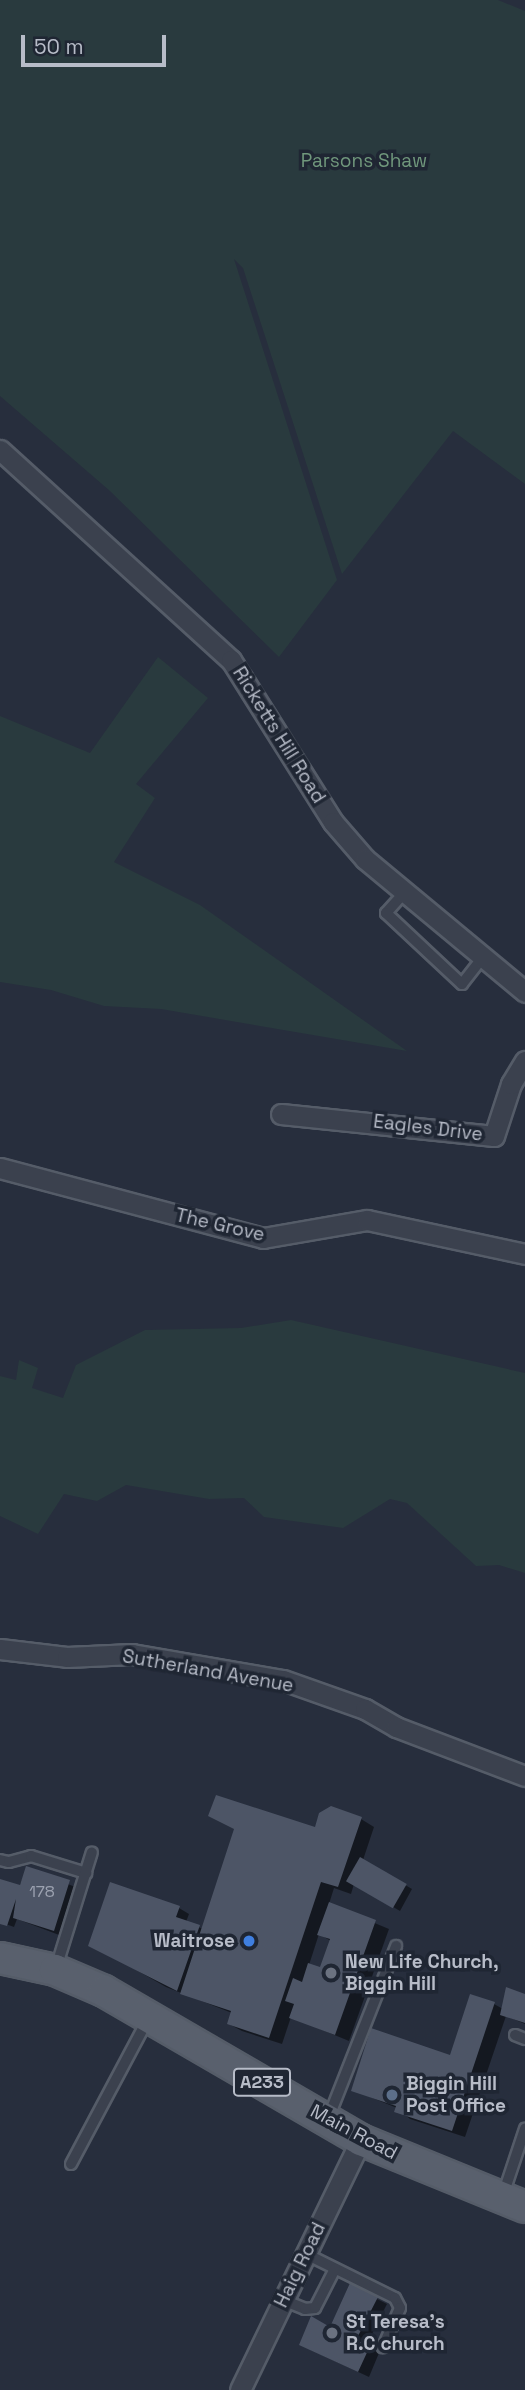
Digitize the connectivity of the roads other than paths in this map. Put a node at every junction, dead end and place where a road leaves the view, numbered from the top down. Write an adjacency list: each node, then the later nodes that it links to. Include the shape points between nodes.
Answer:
1 (0, 450): 2 (street, Ricketts Hill Road, via 231,660 333,822 365,859)
2 (404, 893): 3 (street, Ricketts Hill Road); 3 (lane, via 386,913 461,984)
3 (482, 958): 4 (street, Ricketts Hill Road)
4 (525, 992)
5 (525, 1061): 6 (street, Eagles Drive, via 511,1084 494,1136)
6 (281, 1114)
7 (0, 1168): 8 (street, The Grove, via 263,1238 368,1220)
8 (525, 1254)
9 (0, 1649): 10 (street, Sutherland Avenue, via 66,1657 132,1654 284,1680)
10 (525, 1776)
11 (92, 1852): 13 (lane)
12 (0, 1860): 13 (lane, via 31,1856)
13 (86, 1873): 16 (lane)
14 (396, 1947): 18 (lane)
15 (0, 1958): 16 (main road, Main Road / A233)
16 (55, 1970): 17 (main road, Main Road / A233)
17 (149, 2017): 18 (main road, Main Road / A233); 21 (lane)
18 (328, 2119): 20 (main road, Main Road / A233)
19 (525, 2129): 22 (lane)
20 (361, 2140): 22 (main road, Main Road / A233); 23 (street, Haig Road)
21 (71, 2164)
22 (513, 2203)
23 (306, 2254): 24 (lane); 25 (street, Haig Road)
24 (335, 2269): 25 (lane, via 315,2308); 26 (lane, via 399,2302)
25 (283, 2300): 27 (street, Haig Road)
26 (383, 2347)
27 (240, 2390)

